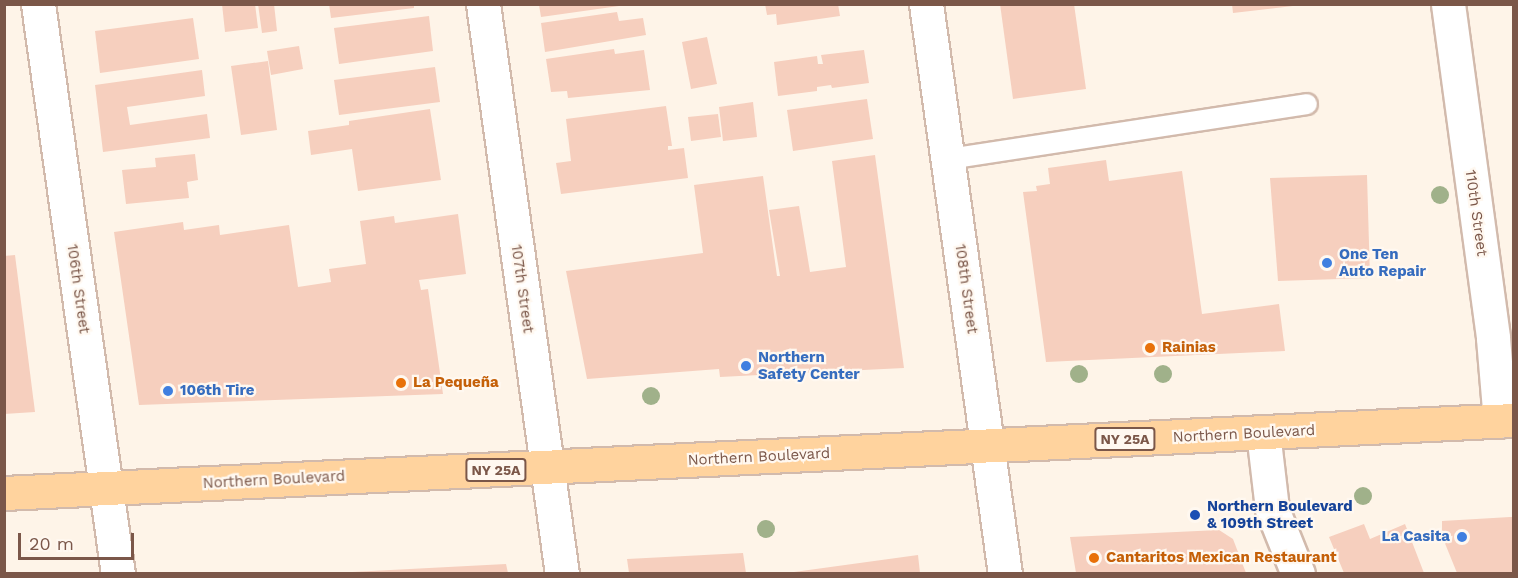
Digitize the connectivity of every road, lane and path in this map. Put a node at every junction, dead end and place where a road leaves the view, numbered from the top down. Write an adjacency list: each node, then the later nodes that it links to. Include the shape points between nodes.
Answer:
1 (38, 4): 11 (street, 106th Street)
2 (483, 4): 10 (street, 107th Street)
3 (926, 4): 6 (street, 108th Street)
4 (1448, 4): 7 (street, 110th Street)
5 (1307, 104): 6 (lane)
6 (948, 159): 9 (street, 108th Street)
7 (1507, 421): 8 (main road, Northern Boulevard / NY 25A)
8 (1263, 432): 9 (main road, Northern Boulevard / NY 25A); 16 (street, via 1272,509)
9 (987, 446): 10 (main road, Northern Boulevard / NY 25A); 15 (street, 108th Street)
10 (547, 467): 11 (main road, Northern Boulevard / NY 25A); 14 (street, 107th Street)
11 (106, 489): 12 (main road, Northern Boulevard / NY 25A); 13 (street, 106th Street)
12 (4, 493)
13 (118, 573)
14 (562, 573)
15 (1005, 573)
16 (1298, 573)

